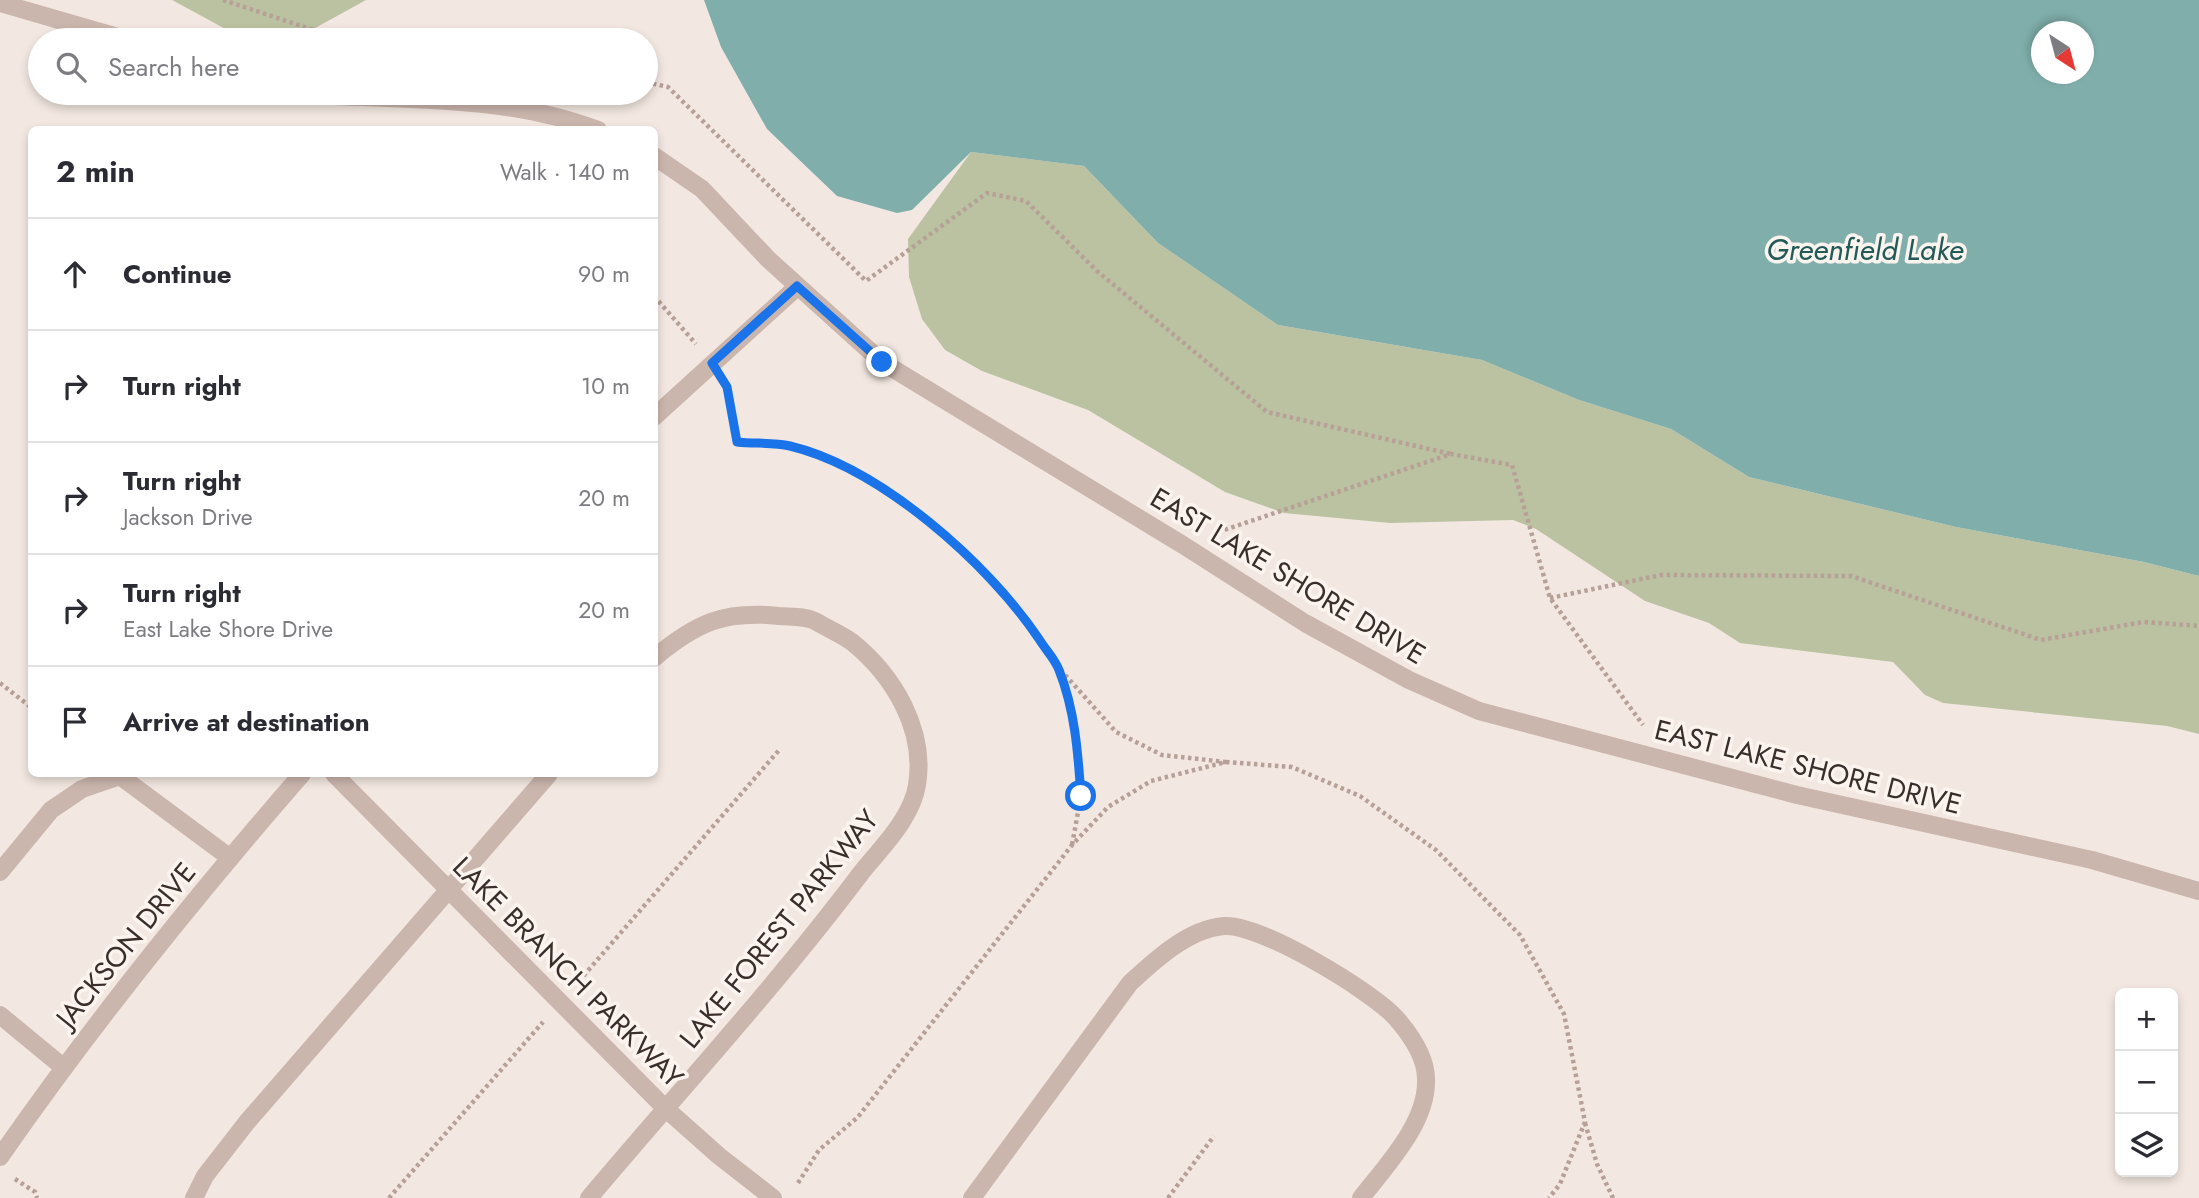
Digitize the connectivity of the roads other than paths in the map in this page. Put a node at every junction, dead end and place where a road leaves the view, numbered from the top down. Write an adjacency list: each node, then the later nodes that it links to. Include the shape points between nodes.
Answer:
1 (0, 3): 2 (street)
2 (86, 28)
3 (477, 105): 4 (street, via 525,108)
4 (588, 126)
5 (658, 159): 6 (street, EAST LAKE SHORE DRIVE, via 702,188)
6 (797, 286): 7 (street); 17 (street, EAST LAKE SHORE DRIVE, via 882,362 1304,622 1409,680 1479,711 1797,795 2092,860)
7 (658, 413)
8 (658, 655): 20 (street, LAKE FOREST PARKWAY, via 697,626 729,616 749,613 810,619 851,642 878,668 907,709 917,743 917,785 908,812 811,940)
9 (117, 777): 15 (street, via 82,789 51,810)
10 (121, 777): 14 (street)
11 (299, 777): 14 (street, JACKSON DRIVE)
12 (337, 777): 16 (street, LAKE BRANCH PARKWAY)
13 (545, 777): 16 (street)
14 (229, 857): 19 (street, JACKSON DRIVE)
15 (0, 872)
16 (449, 890): 20 (street, LAKE BRANCH PARKWAY); 22 (street, via 247,1122 205,1176)
17 (2199, 891)
18 (0, 1015): 19 (street)
19 (63, 1066): 21 (street, JACKSON DRIVE)
20 (665, 1108): 23 (street, LAKE FOREST PARKWAY); 24 (street, LAKE BRANCH PARKWAY)
21 (0, 1157)
22 (194, 1198)
23 (589, 1198)
24 (773, 1198)
25 (972, 1198): 26 (street, via 1130,983 1159,956 1206,930 1225,926 1264,935 1329,970 1394,1017 1415,1044 1427,1080 1422,1109)
26 (1361, 1198)

